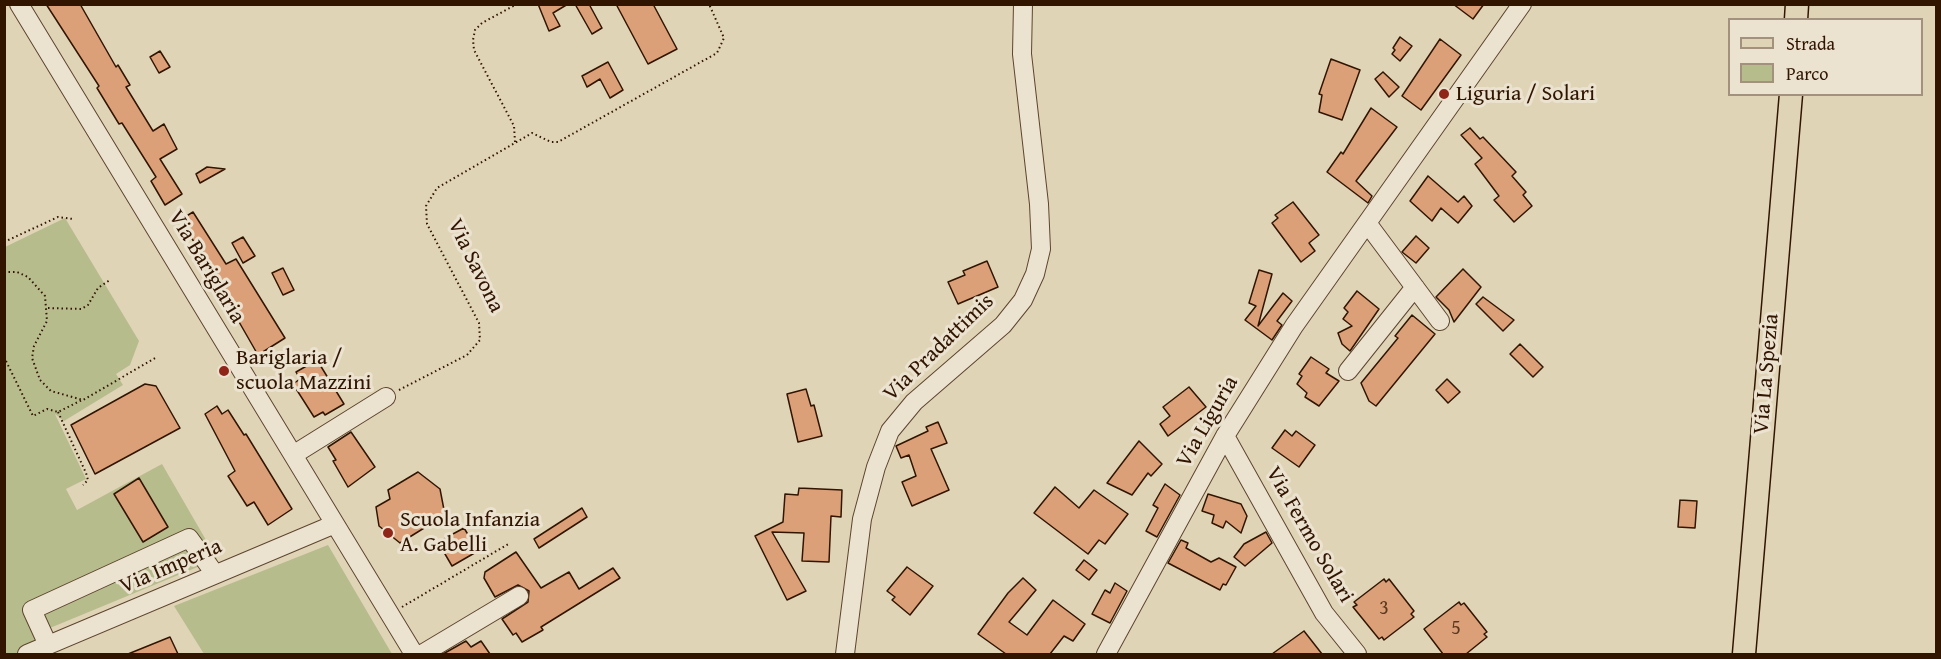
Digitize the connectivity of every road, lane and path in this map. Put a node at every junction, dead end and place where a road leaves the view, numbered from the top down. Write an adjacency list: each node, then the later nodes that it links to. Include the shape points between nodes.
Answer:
1 (19, 4): 23 (street, Via Bariglaria)
2 (517, 4): 7 (path, via 482,23 473,40 474,50 514,126)
3 (709, 4): 7 (path, Via Savona, via 724,38 717,52 558,142 532,133)
4 (1023, 4): 34 (street, Via Pradattimis, via 1022,54 1039,204 1041,249 1035,274 1023,300 1003,325 914,402 890,431 862,519)
5 (1521, 4): 9 (street, Via Liguria)
6 (1791, 96): 37 (main road, Via La Spezia)
7 (515, 142): 19 (path, Via Savona, via 437,188 426,206 427,224 479,323 480,340 467,355)
8 (73, 219): 10 (path, via 58,217)
9 (1367, 223): 13 (street); 22 (street, Via Liguria, via 1294,326)
10 (4, 242)
11 (4, 272): 14 (path, via 28,277 45,296)
12 (110, 280): 14 (path, via 81,309)
13 (1415, 287): 15 (street); 18 (street)
14 (47, 308): 20 (path, via 47,321 34,346 34,370 51,391)
15 (1440, 321)
16 (4, 357): 21 (path, via 33,416 47,409)
17 (157, 357): 20 (path)
18 (1348, 371)
19 (386, 397): 23 (street)
20 (82, 400): 21 (path)
21 (58, 412): 24 (path, via 86,473 88,480)
22 (1225, 436): 35 (street, Via Liguria); 36 (street, Via Fermo Solari, via 1324,613)
23 (293, 455): 25 (street, Via Bariglaria)
24 (83, 485)
25 (335, 524): 27 (street, Via Imperia); 29 (street, Via Bariglaria)
26 (510, 543): 29 (path)
27 (215, 574): 30 (street, Via Imperia); 30 (street, via 189,538 32,610)
28 (519, 596): 33 (street)
29 (390, 615): 32 (street, Via Bariglaria)
30 (48, 645): 31 (street, Via Imperia)
31 (27, 654)
32 (414, 654)
33 (422, 654)
34 (845, 654)
35 (1106, 654)
36 (1357, 654)
37 (1744, 654)

